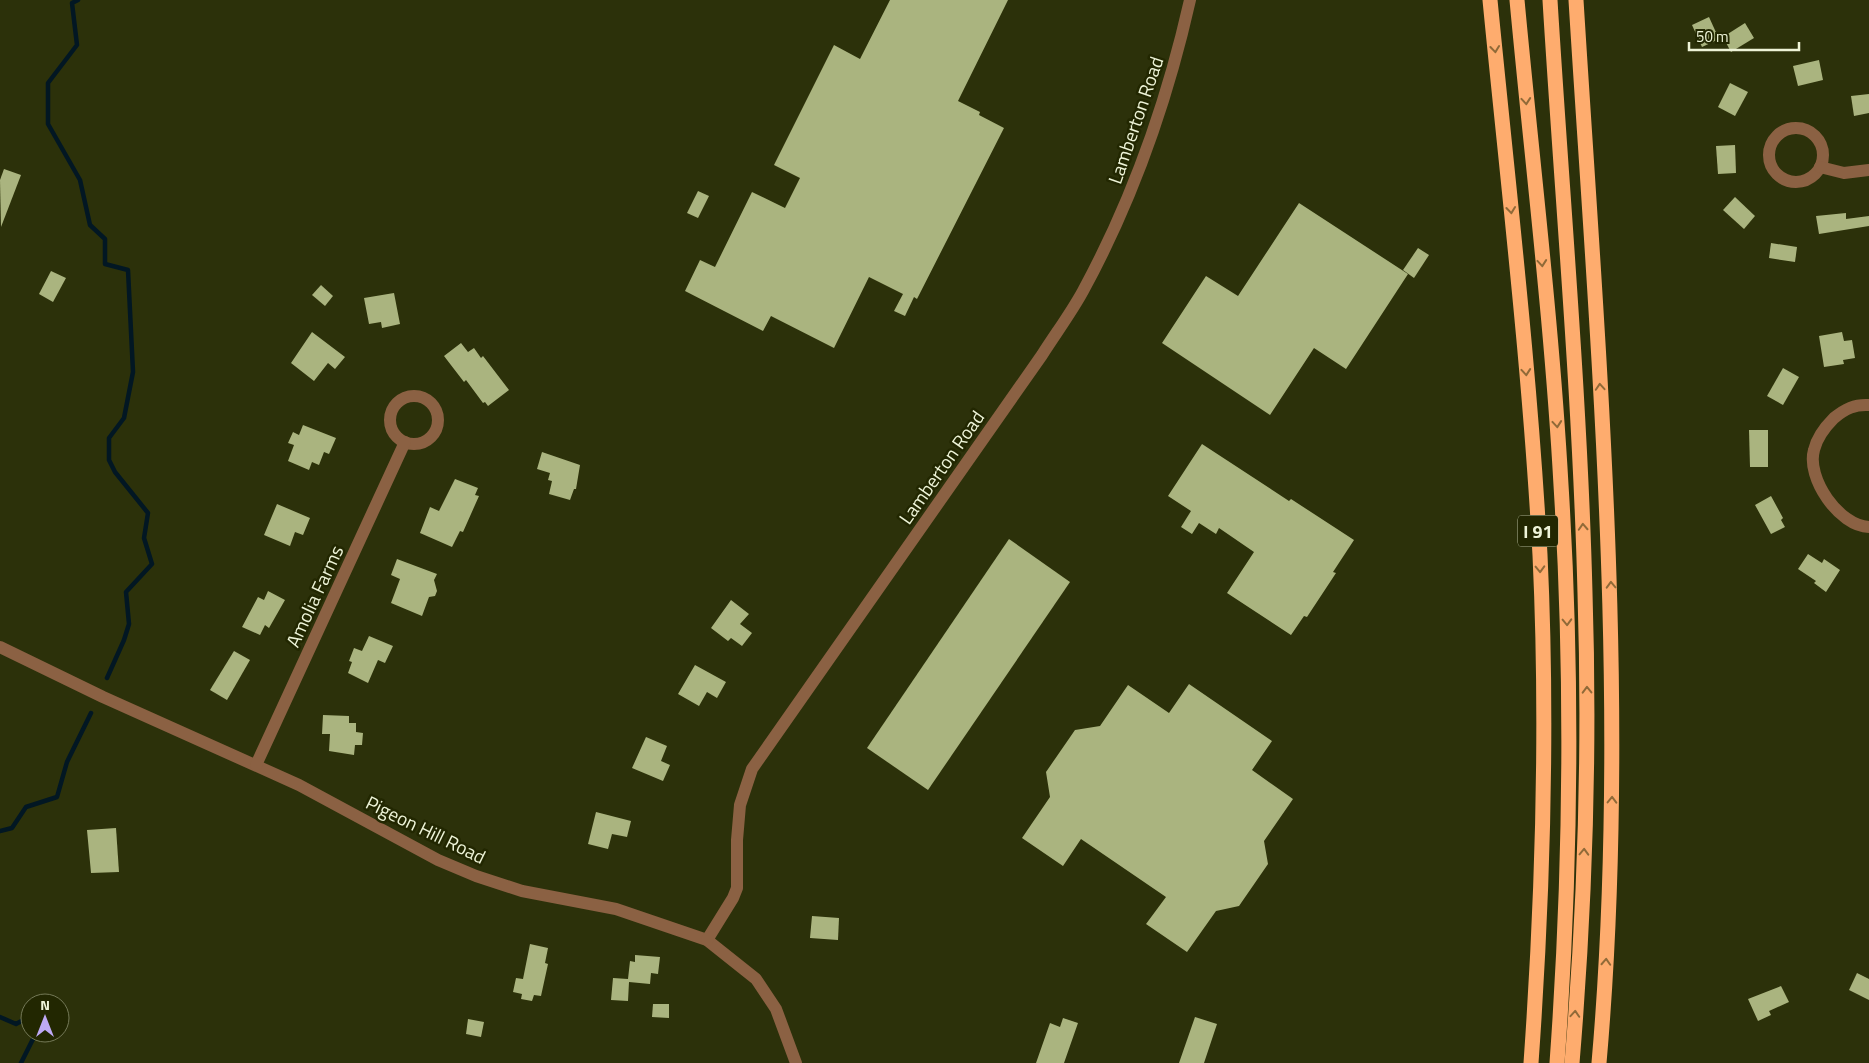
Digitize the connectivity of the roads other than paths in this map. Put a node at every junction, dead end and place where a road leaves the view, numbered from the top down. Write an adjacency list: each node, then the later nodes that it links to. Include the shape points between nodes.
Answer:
1 (1190, 0): 13 (street, Lamberton Road, via 1152,141 1115,229 1082,292 1037,363 752,769 740,805 737,888)
2 (1490, 0): 15 (highway, I 91, one-way to 15, via 1532,443 1542,613 1543,824)
3 (1517, 0): 16 (highway, one-way to 16, via 1557,419 1565,549 1570,695 1569,806)
4 (1550, 0): 17 (highway, one-way to 4, via 1584,848 1586,631 1579,462)
5 (1576, 0): 18 (highway, one-way to 5, via 1612,809 1611,610 1605,460)
6 (1820, 167): 6 (street, via 1823,150 1807,130 1798,128 1782,132 1771,146 1775,171 1790,181 1807,179); 7 (street, via 1844,173)
7 (1869, 170)
8 (1869, 404): 10 (street, via 1843,410 1823,429 1813,451 1814,469 1833,507 1848,521)
9 (405, 442): 12 (street, Amolia Farms)
10 (1869, 527)
11 (0, 647): 12 (street, Pigeon Hill Road, via 102,697)
12 (256, 765): 13 (street, Pigeon Hill Road, via 438,860 476,876 522,891 616,909)
13 (707, 940): 14 (street, Pigeon Hill Road, via 756,979 776,1009)
14 (796, 1063)
15 (1531, 1063)
16 (1557, 1063)
17 (1572, 1063)
18 (1599, 1063)

